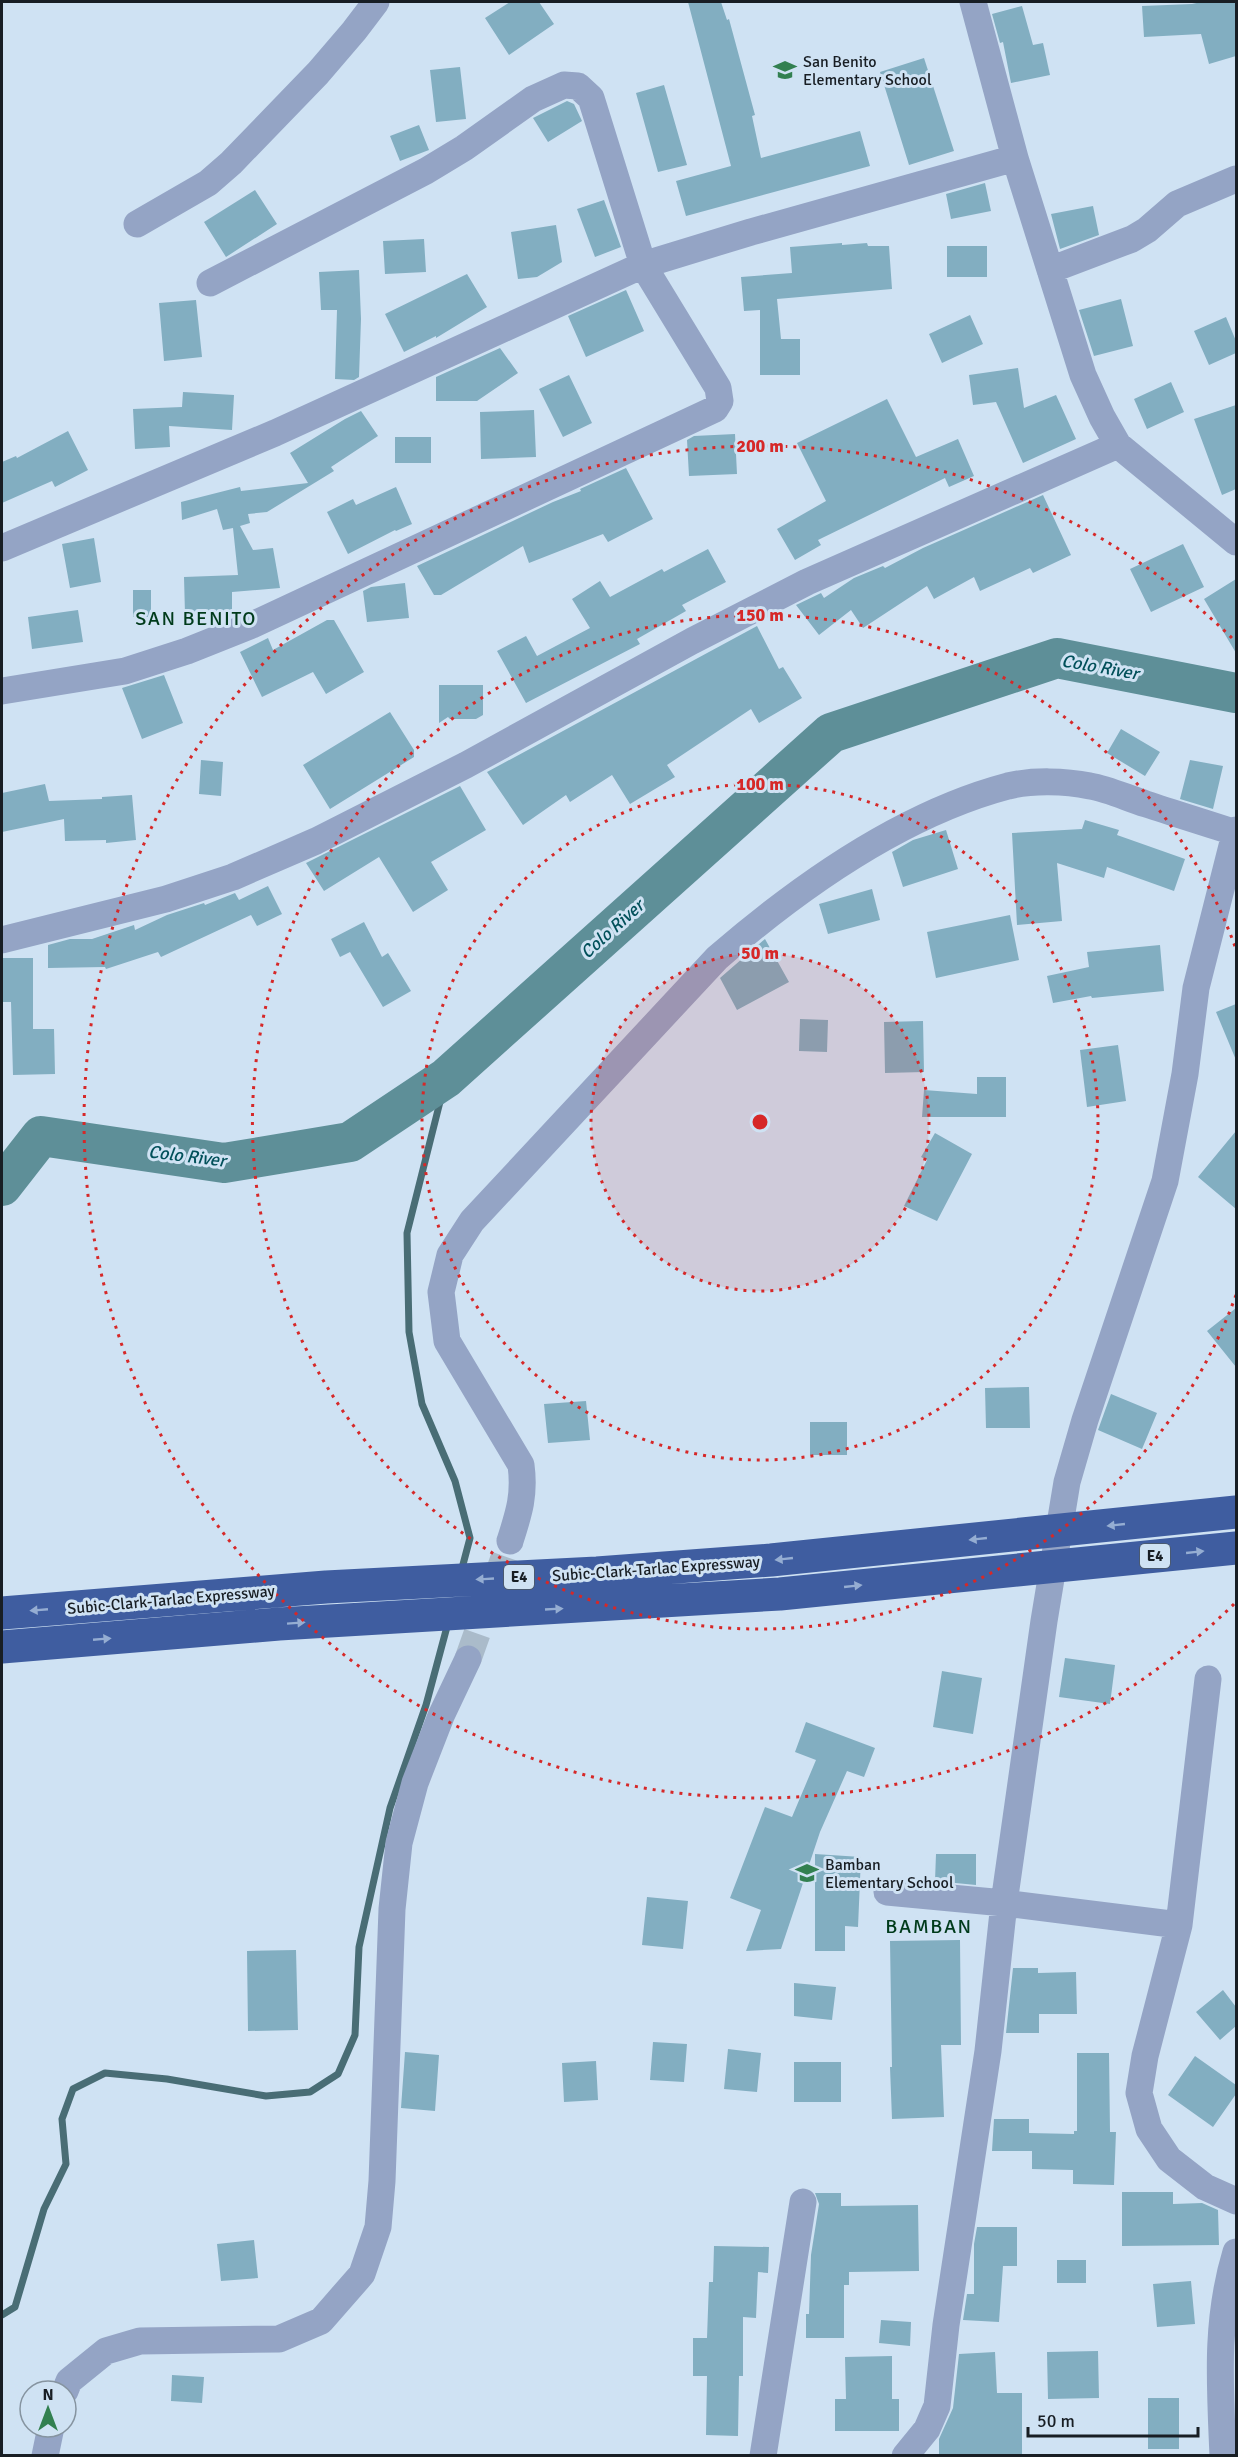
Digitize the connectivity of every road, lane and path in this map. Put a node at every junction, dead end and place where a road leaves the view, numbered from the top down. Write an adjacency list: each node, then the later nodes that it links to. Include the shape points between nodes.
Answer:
1 (376, 2): 5 (street, via 318,73 231,163 208,183)
2 (973, 2): 3 (street)
3 (1016, 158): 6 (street); 7 (street)
4 (1236, 179): 7 (street, via 1177,204 1132,239)
5 (137, 224)
6 (643, 265): 8 (street, via 591,98 578,86 564,85 533,99 426,171); 11 (street, via 275,433); 12 (street, via 718,388 720,401 715,409 252,625 187,651 125,671)
7 (1050, 270): 9 (street, via 1083,375)
8 (210, 283)
9 (1118, 445): 10 (street); 14 (street, via 807,582 316,841 233,877 166,898)
10 (1236, 542)
11 (2, 548)
12 (2, 691)
13 (1236, 832): 16 (street, via 1090,786 1050,782 1010,786 936,811 876,844 819,878 717,958 472,1221 450,1256 441,1293 447,1341 521,1465 522,1504); 23 (street, via 1196,988 1165,1181 1067,1482)
14 (2, 939)
15 (1236, 1512): 18 (highway, Subic-Clark-Tarlac Expressway / E4, one-way to 18, via 771,1560 326,1587)
16 (510, 1541)
17 (1236, 1548): 19 (highway, Subic-Clark-Tarlac Expressway / E4, one-way to 17, via 279,1624 780,1594)
18 (2, 1613)
19 (2, 1647)
20 (468, 1659): 28 (street, via 415,1783 399,1843 392,1909 382,2181 378,2227 362,2274 321,2320 279,2339 140,2341 106,2351)
21 (1208, 1679): 24 (street)
22 (887, 1892): 23 (street)
23 (1004, 1903): 24 (street); 32 (street, via 988,2051 936,2406 927,2429)
24 (1179, 1925): 25 (street, via 1139,2093 1149,2129 1169,2159 1205,2187)
25 (1236, 2201)
26 (803, 2202): 31 (street)
27 (1236, 2252): 33 (street, via 1222,2311)
28 (71, 2379)
29 (49, 2439): 30 (street)
30 (45, 2456)
31 (763, 2456)
32 (905, 2456)
33 (1223, 2456)

